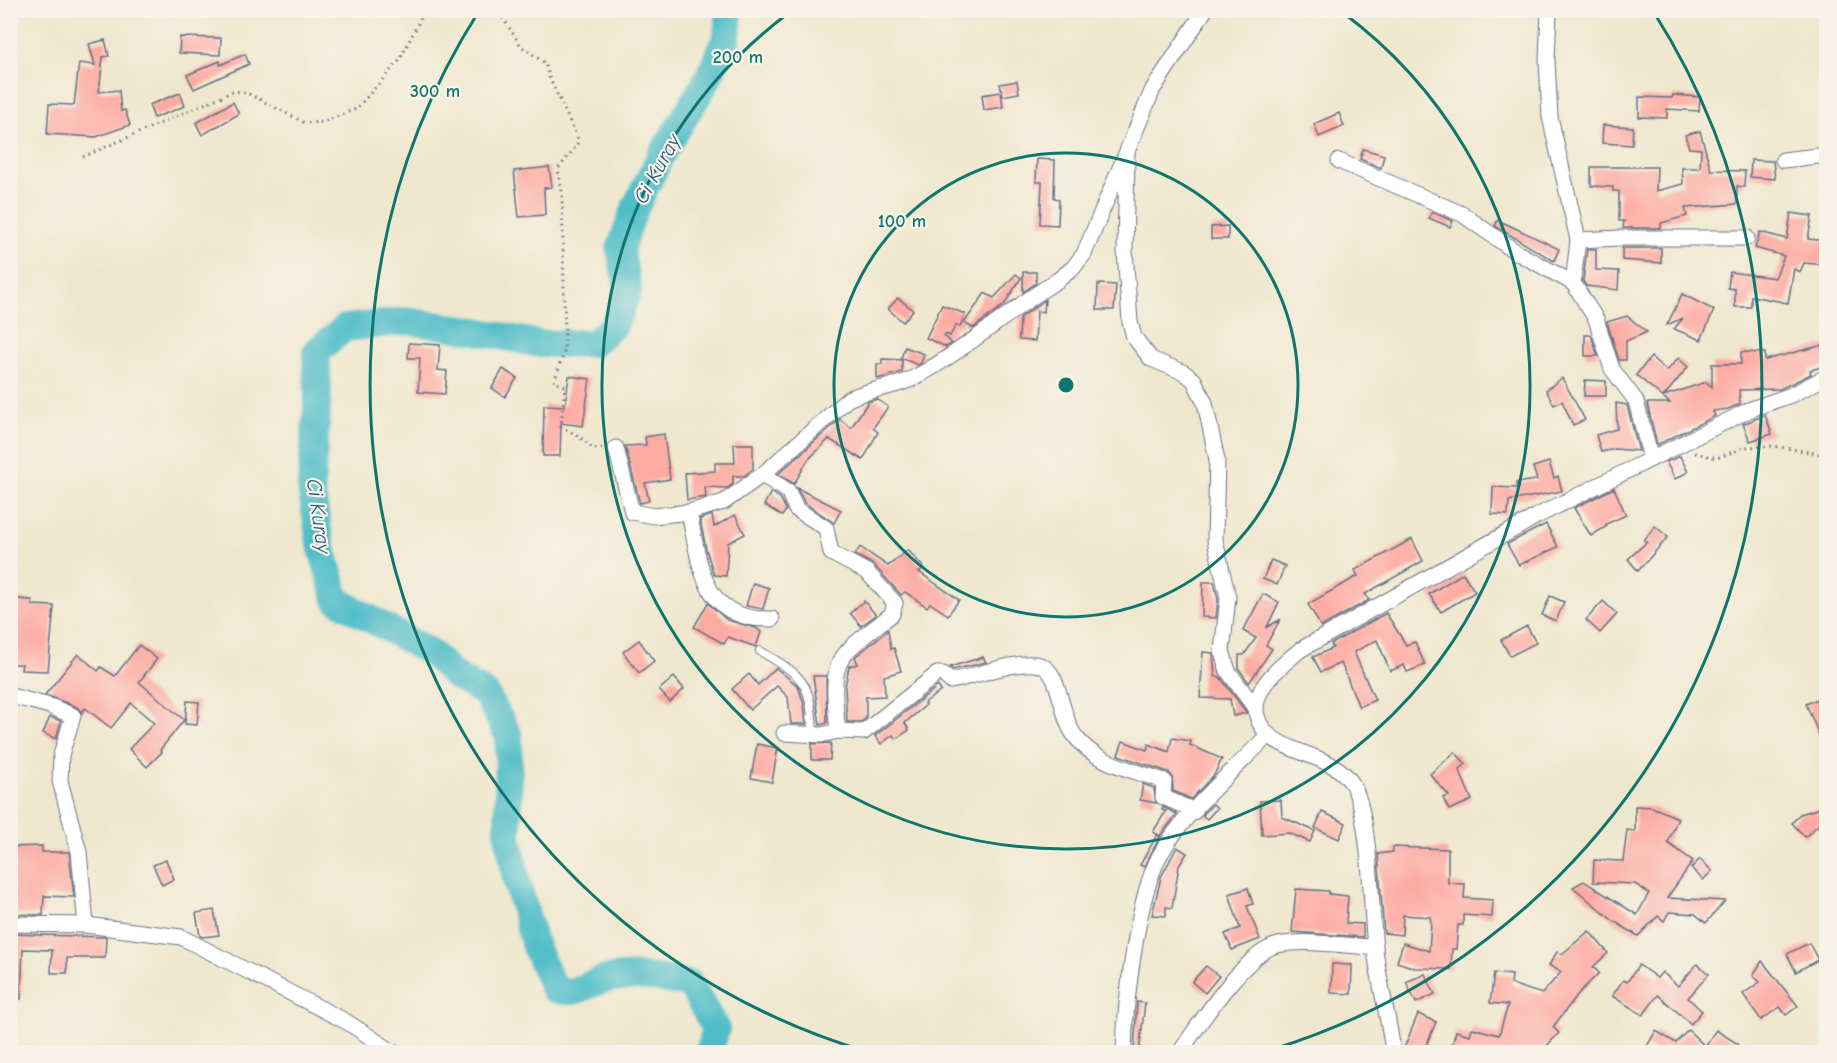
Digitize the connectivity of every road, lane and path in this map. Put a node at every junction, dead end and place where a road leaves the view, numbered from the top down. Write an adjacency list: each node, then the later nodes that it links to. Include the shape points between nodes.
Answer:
1 (425, 10): 7 (path, via 399,61 356,109 323,122 305,123 247,93 234,91)
2 (487, 10): 14 (path, via 501,15 521,46 545,63 578,140 558,169 562,193 565,338 554,382 565,386 561,427 594,449)
3 (1205, 10): 5 (street, via 1153,89)
4 (1549, 10): 11 (street, via 1550,117)
5 (1126, 149): 18 (street, via 1084,254 1073,268 922,373 893,388 848,399); 23 (street, via 1125,251 1130,322 1134,337 1151,359 1194,380 1203,397 1217,460 1215,540 1228,598 1222,651 1228,671)
6 (1827, 155): 8 (street)
7 (83, 157)
8 (1783, 160)
9 (1339, 161): 12 (street, via 1453,209 1516,252)
10 (1747, 238): 11 (street)
11 (1578, 240): 12 (street)
12 (1573, 283): 17 (street, via 1596,319 1612,369 1636,401)
13 (1827, 377): 15 (street, via 1751,409)
14 (616, 448): 19 (street, via 632,512 654,516)
15 (1673, 449): 16 (path, via 1717,458 1746,447 1774,446); 17 (street)
16 (1827, 455)
17 (1651, 459): 23 (street, via 1537,516 1300,651 1275,671)
18 (762, 475): 19 (street, via 724,502); 24 (street, via 788,491 796,509 826,528 831,553 867,572 895,603 892,614 839,662 834,678)
19 (689, 512): 20 (street, via 703,579 712,595 742,616)
20 (772, 620)
21 (760, 651): 26 (lane, via 787,667 803,683 811,700)
22 (11, 696): 30 (street, via 73,716 61,756 60,781 79,850)
23 (1255, 708): 27 (street)
24 (838, 731): 26 (street); 28 (street, via 864,732 937,674 950,681 1021,664 1040,665 1054,674 1067,725 1079,741 1108,762 1164,781 1163,796)
25 (784, 733): 26 (street)
26 (813, 734)
27 (1268, 736): 28 (street); 31 (street, via 1336,768 1354,786 1365,835)
28 (1195, 811): 33 (street, via 1170,840 1150,876 1131,981)
29 (10, 924): 30 (street)
30 (86, 925): 32 (street, via 181,937 347,1022)
31 (1375, 947): 34 (street, via 1269,947 1215,1001); 35 (street)
32 (393, 1053)
33 (1124, 1053)
34 (1180, 1053)
35 (1393, 1053)

